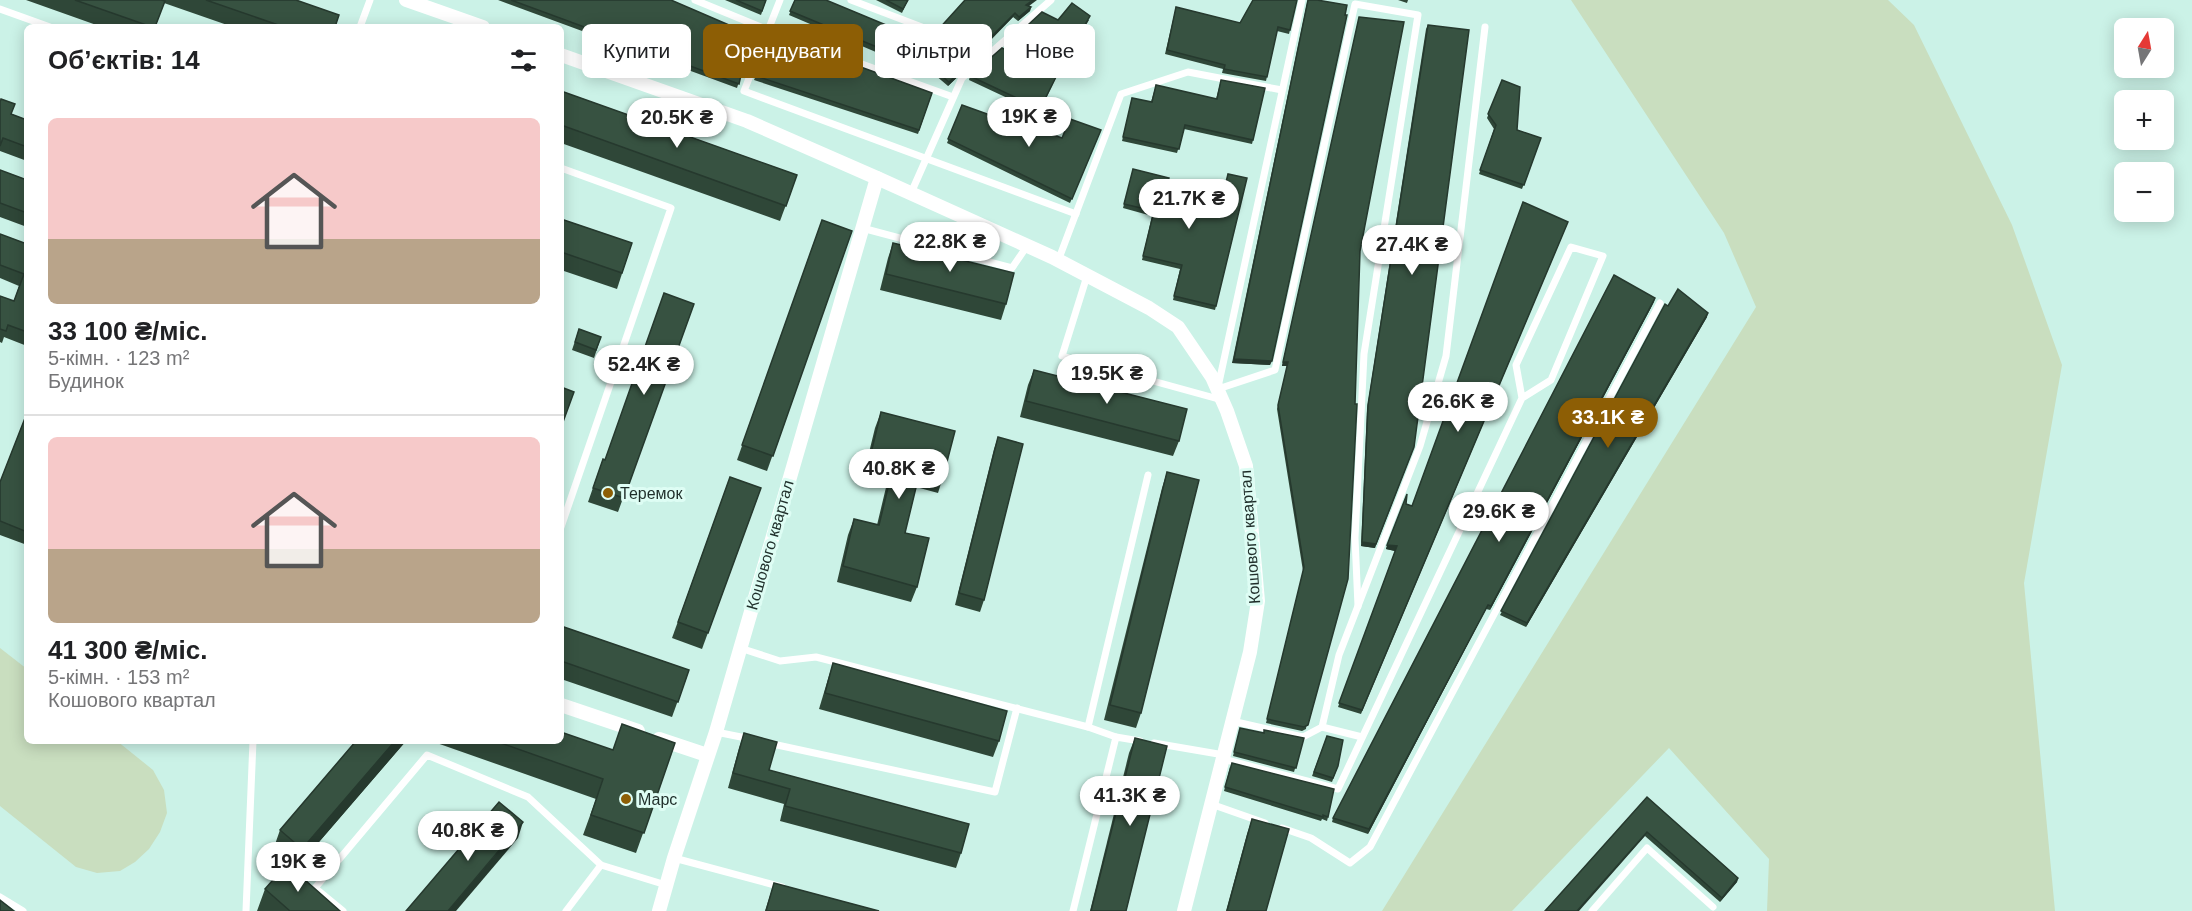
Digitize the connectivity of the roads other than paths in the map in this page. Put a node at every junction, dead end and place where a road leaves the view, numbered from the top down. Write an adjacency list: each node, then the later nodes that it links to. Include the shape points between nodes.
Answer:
1 (370, 0): 12 (lane)
2 (406, 0): 13 (street)
3 (695, 0): 14 (lane)
4 (780, 0): 15 (lane)
5 (851, 0): 16 (lane)
6 (1051, 0): 22 (lane, via 962,78)
7 (1302, 0): 21 (lane)
8 (1346, 0): 9 (lane)
9 (1355, 4): 33 (lane, via 1275,370); 37 (lane, via 1418,15 1364,354 1355,538)
10 (0, 9): 11 (lane)
11 (42, 24)
12 (361, 24)
13 (474, 24)
14 (753, 24)
15 (770, 24)
16 (914, 24)
17 (1485, 27): 37 (lane, via 1446,356 1420,446)
18 (564, 56): 25 (street, Кошового квартал, via 747,121)
19 (863, 64): 22 (lane)
20 (749, 78): 23 (lane, via 744,92)
21 (1282, 90): 27 (lane, via 1188,72 1121,94); 33 (lane)
22 (953, 97): 23 (lane)
23 (926, 158): 26 (lane); 27 (lane)
24 (564, 169): 36 (lane, via 671,208)
25 (877, 178): 26 (street, Кошового квартал); 28 (street, Кошового квартал)
26 (911, 194): 29 (street, Кошового квартал)
27 (1076, 214): 30 (lane)
28 (862, 228): 29 (lane, via 1012,268); 38 (street, Кошового квартал)
29 (1027, 246): 30 (street, Кошового квартал)
30 (1058, 261): 31 (street, Кошового квартал)
31 (1087, 276): 33 (street, Кошового квартал, via 1178,327); 33 (lane, via 1062,356)
32 (1660, 303): 50 (lane, via 1370,847 1350,863 1311,838)
33 (1220, 395): 41 (street, Кошового квартал, via 1245,466 1258,601)
34 (1521, 398): 34 (lane, via 1551,380 1603,256 1571,246 1516,364); 46 (lane)
35 (1148, 475): 42 (lane)
36 (564, 517)
37 (1358, 606): 43 (lane, via 1339,655)
38 (740, 648): 40 (lane, via 780,661 816,657); 44 (street, Кошового квартал)
39 (564, 706): 48 (street)
40 (1017, 708): 42 (lane); 44 (lane, via 995,792)
41 (1232, 721): 43 (lane, via 1303,737); 49 (street, Кошового квартал)
42 (1088, 727): 45 (lane)
43 (1322, 727): 46 (lane)
44 (716, 732): 48 (street, Кошового квартал)
45 (1116, 737): 49 (lane); 62 (lane)
46 (1362, 737): 49 (lane, via 1338,789)
47 (253, 744): 59 (lane)
48 (707, 755): 51 (street, Кошового квартал)
49 (1223, 757): 50 (street, Кошового квартал)
50 (1211, 804): 63 (street, Кошового квартал)
51 (674, 858): 53 (street, Кошового квартал); 54 (lane)
52 (601, 865): 53 (lane); 60 (lane, via 528,797 427,755 315,888); 61 (lane)
53 (666, 885): 57 (street, Кошового квартал)
54 (795, 890)
55 (0, 897): 58 (lane)
56 (1713, 907): 64 (lane, via 1647,848)
57 (661, 910)
58 (22, 911)
59 (246, 911)
60 (343, 911)
61 (566, 911)
62 (1073, 911)
63 (1184, 911)
64 (1592, 911)

